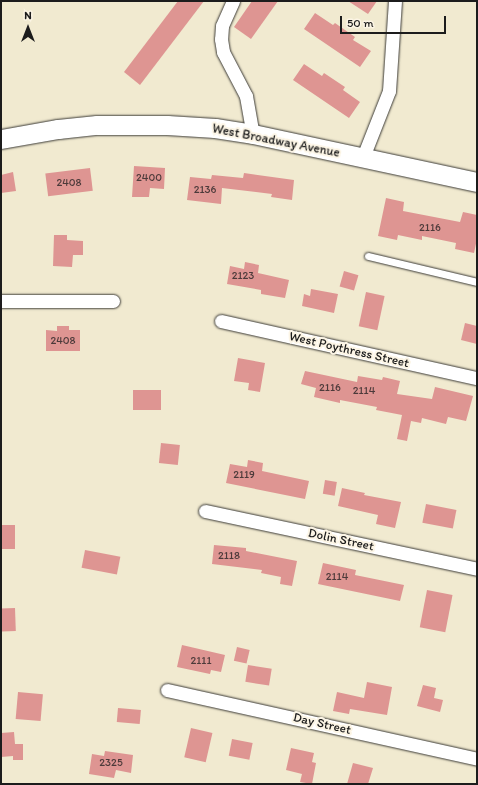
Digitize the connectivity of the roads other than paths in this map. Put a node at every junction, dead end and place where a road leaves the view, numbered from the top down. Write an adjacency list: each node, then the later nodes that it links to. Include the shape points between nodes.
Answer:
1 (233, 1): 3 (street, via 222,26 221,39 223,52 246,96)
2 (395, 1): 5 (street, via 388,91)
3 (253, 134): 4 (main road, West Broadway Avenue, via 215,128 167,125 97,125); 5 (main road, West Broadway Avenue)
4 (1, 139)
5 (363, 158): 6 (main road, West Broadway Avenue)
6 (477, 182)
7 (368, 256): 8 (lane)
8 (477, 282)
9 (1, 301): 10 (street)
10 (113, 301)
11 (221, 321): 12 (street, West Poythress Street)
12 (477, 378)
13 (205, 511): 14 (street, Dolin Street)
14 (477, 569)
15 (167, 690): 16 (street, Day Street)
16 (477, 759)

